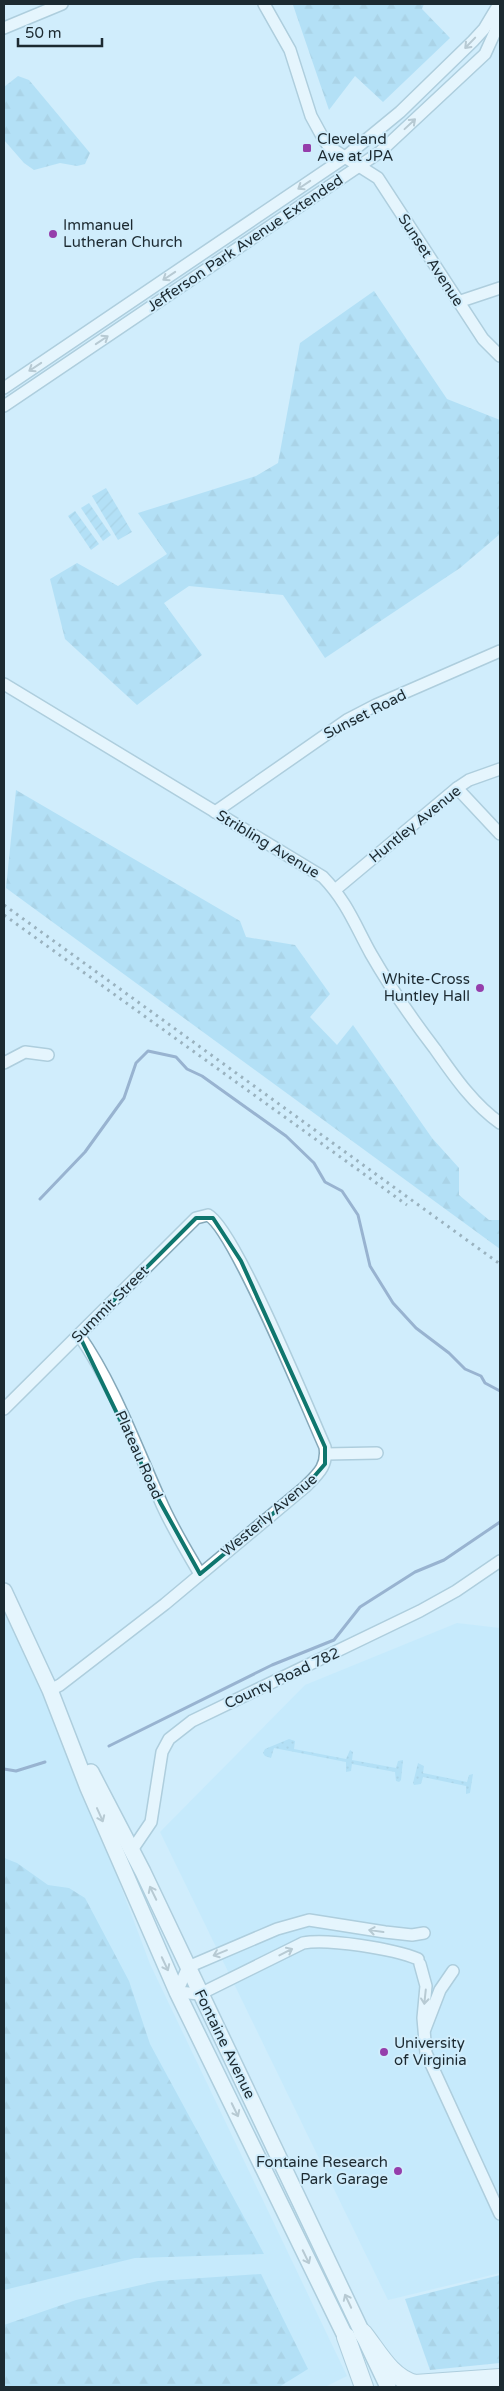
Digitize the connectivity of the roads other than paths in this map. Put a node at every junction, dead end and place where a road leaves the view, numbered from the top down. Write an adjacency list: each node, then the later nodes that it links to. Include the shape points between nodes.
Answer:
1 (62, 4): 5 (street)
2 (264, 4): 7 (street, Sunset Avenue, via 290,50 322,138)
3 (499, 4): 7 (street, Jefferson Park Avenue Extended, one-way to 7, via 473,41 400,112)
4 (500, 12): 6 (street, Jefferson Park Avenue Extended)
5 (4, 28)
6 (495, 47): 8 (street, Jefferson Park Avenue Extended, one-way to 6, via 380,152)
7 (344, 158): 8 (street, Sunset Avenue); 12 (street, Jefferson Park Avenue Extended, one-way to 12)
8 (359, 166): 10 (street, Sunset Avenue, via 378,178); 13 (street, Jefferson Park Avenue Extended, one-way to 8)
9 (500, 288): 10 (street)
10 (458, 302): 11 (street, Sunset Avenue, via 483,339)
11 (500, 356)
12 (4, 388)
13 (4, 406)
14 (500, 650): 18 (street, Sunset Road, via 347,720)
15 (4, 684): 18 (street, Stribling Avenue)
16 (500, 769): 17 (street, Huntley Avenue)
17 (457, 788): 19 (street); 20 (street, Huntley Avenue)
18 (215, 812): 20 (street, Stribling Avenue, via 323,877)
19 (500, 834)
20 (335, 890): 23 (street, Stribling Avenue, via 382,973 418,1027 461,1085)
21 (48, 1055): 22 (street, via 25,1052)
22 (4, 1063)
23 (500, 1123)
24 (80, 1335): 25 (street, Summit Street); 27 (street, Summit Street, via 196,1218 208,1215 219,1225 241,1261); 29 (street, Plateau Road, via 179,1539)
25 (4, 1409)
26 (377, 1453): 27 (street)
27 (326, 1454): 29 (street, Westerly Avenue, via 321,1471 306,1487)
28 (500, 1561): 33 (street, County Road 782, via 420,1611 182,1728 169,1739 162,1752 151,1822)
29 (200, 1574): 31 (street, Westerly Avenue, via 122,1638)
30 (4, 1591): 31 (main road, Fontaine Avenue)
31 (50, 1690): 32 (main road, Fontaine Avenue)
32 (56, 1705): 33 (main road, Fontaine Avenue); 37 (main road, Fontaine Avenue, one-way to 37, via 88,1788)
33 (132, 1850): 35 (main road, Fontaine Avenue, one-way to 33)
34 (424, 1933): 35 (street, one-way to 35, via 412,1935 309,1920)
35 (188, 1967): 37 (street); 38 (main road, Fontaine Avenue)
36 (453, 1971): 39 (street, via 440,1990)
37 (177, 1992): 38 (street); 42 (main road, Fontaine Avenue, one-way to 42)
38 (200, 1994): 39 (street, one-way to 39, via 303,1943 333,1941 405,1954 419,1961 426,1986); 41 (main road, Fontaine Avenue, one-way to 38)
39 (424, 2031): 40 (street, via 426,2053)
40 (500, 2214)
41 (363, 2334): 44 (highway, via 402,2379 416,2384); 47 (main road, Fontaine Avenue)
42 (346, 2337): 45 (highway); 46 (main road, Fontaine Avenue)
43 (500, 2378): 44 (highway)
44 (478, 2381): 48 (highway)
45 (364, 2387)
46 (372, 2387)
47 (388, 2387)
48 (456, 2387)

